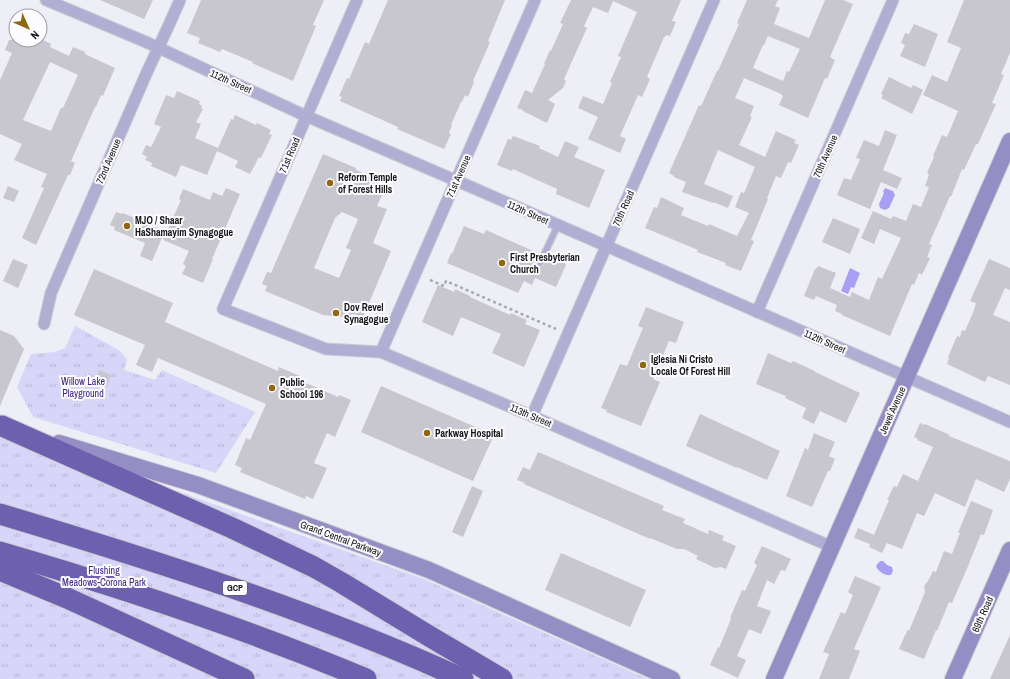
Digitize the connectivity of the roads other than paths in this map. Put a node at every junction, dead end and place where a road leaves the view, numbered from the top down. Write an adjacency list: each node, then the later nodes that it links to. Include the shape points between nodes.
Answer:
1 (46, 0): 7 (street, 112th Street)
2 (180, 0): 7 (street, 72nd Avenue)
3 (357, 0): 8 (street, 71st Road)
4 (535, 0): 10 (street, 71st Avenue)
5 (714, 0): 12 (street, 70th Road)
6 (893, 0): 15 (street, 70th Avenue)
7 (158, 48): 8 (street, 112th Street); 16 (street, 72nd Avenue, via 51,293)
8 (306, 116): 10 (street, 112th Street); 14 (street, 71st Road)
9 (1010, 141): 18 (street, Jewel Avenue)
10 (456, 180): 11 (street, 112th Street); 17 (street, 71st Avenue)
11 (558, 225): 12 (street, 112th Street); 13 (lane)
12 (606, 246): 15 (street, 112th Street); 19 (street, 70th Road)
13 (540, 263)
14 (223, 309): 17 (street, 113th Street, via 326,349)
15 (756, 312): 18 (street, 112th Street)
16 (44, 324)
17 (381, 352): 19 (street, 113th Street)
18 (907, 377): 20 (street, 112th Street); 23 (street, Jewel Avenue)
19 (532, 416): 23 (street, 113th Street)
20 (1010, 422)
21 (1, 426): 30 (highway, via 314,567); 31 (street, Grand Central Parkway, via 198,485 430,570)
22 (0, 514): 29 (highway, GCP, via 267,600 362,636)
23 (832, 547): 32 (street, Jewel Avenue)
24 (1010, 550): 33 (street, 69th Road)
25 (0, 552): 28 (highway, via 181,609)
26 (0, 570): 27 (highway)
27 (244, 679)
28 (366, 679)
29 (463, 679)
30 (502, 679)
31 (672, 679)
32 (774, 679)
33 (953, 679)

